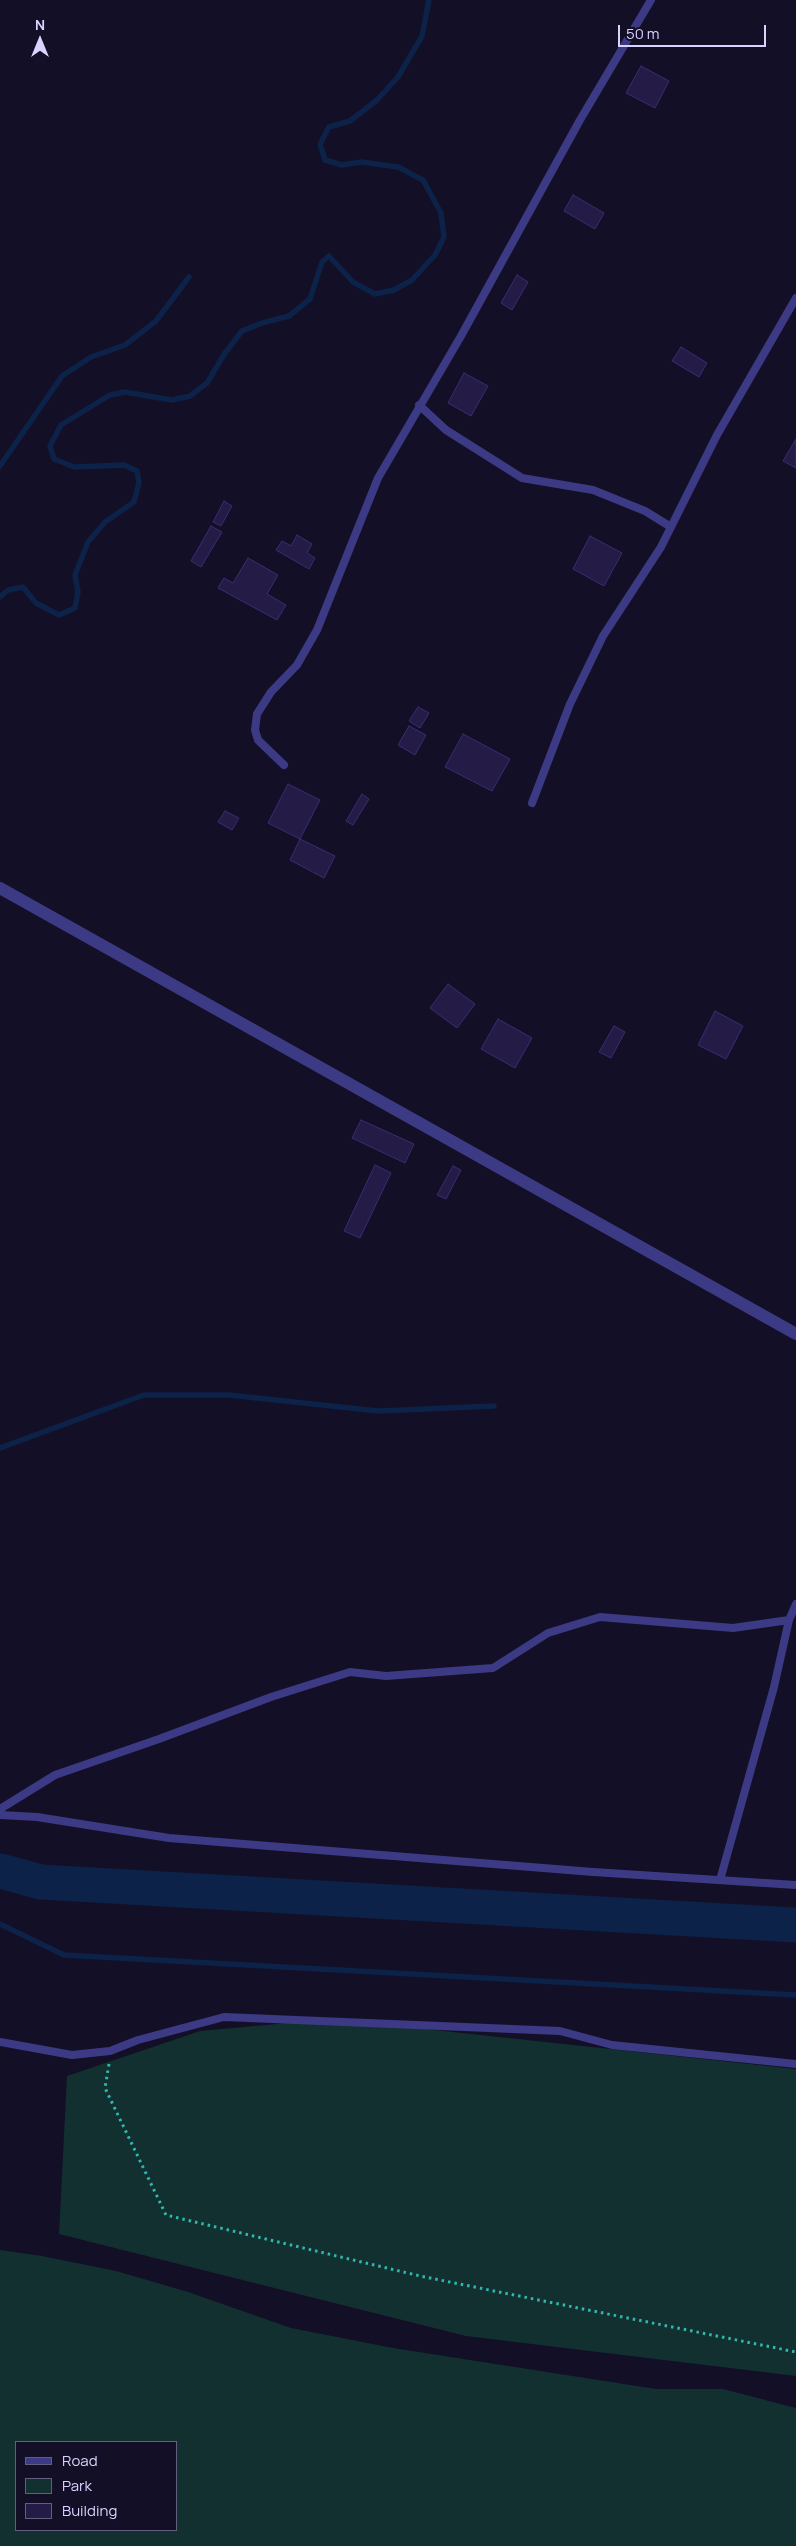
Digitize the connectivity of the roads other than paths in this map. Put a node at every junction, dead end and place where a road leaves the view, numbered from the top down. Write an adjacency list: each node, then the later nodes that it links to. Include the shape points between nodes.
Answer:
1 (651, 0): 3 (lane)
2 (796, 298): 4 (lane, via 717,435)
3 (419, 405): 4 (lane, via 446,430 522,478 593,490 645,511); 5 (lane, via 378,478 316,630 297,665 271,692 257,714 255,730 258,740)
4 (671, 527): 6 (lane, via 604,636 570,704)
5 (284, 765)
6 (532, 802)
7 (0, 888): 8 (street)
8 (796, 1334)
9 (796, 1604): 10 (lane)
10 (789, 1620): 11 (lane, via 733,1628 600,1617 548,1633 493,1668 386,1676 350,1672 54,1775); 13 (lane, via 774,1687)
11 (0, 1809)
12 (0, 1815): 13 (lane, via 37,1817 169,1838)
13 (720, 1880): 14 (lane)
14 (796, 1885)
15 (0, 2042): 16 (lane, via 72,2055 110,2051 138,2040 224,2017 560,2031 612,2045)
16 (796, 2064)

